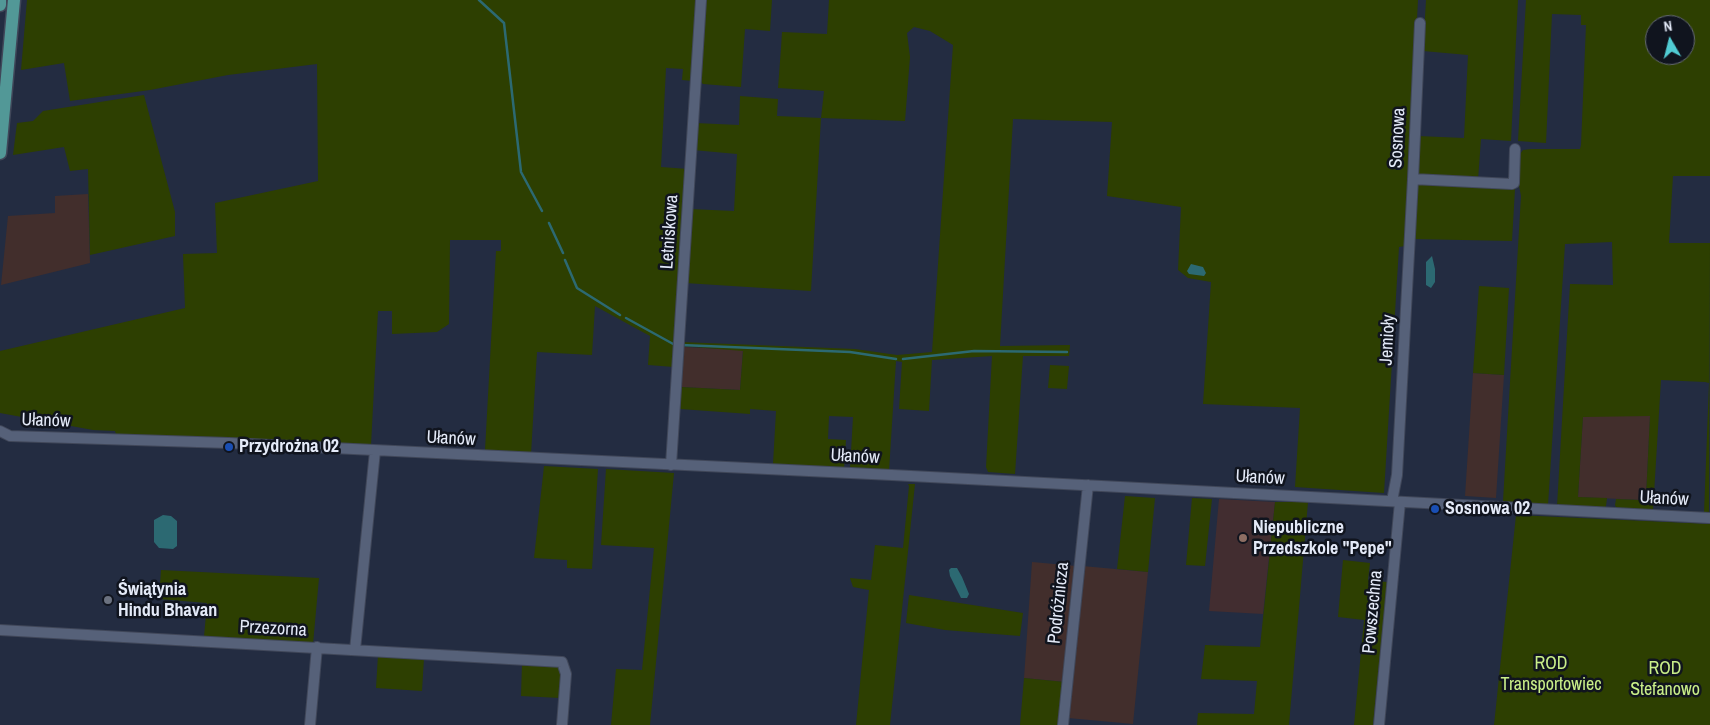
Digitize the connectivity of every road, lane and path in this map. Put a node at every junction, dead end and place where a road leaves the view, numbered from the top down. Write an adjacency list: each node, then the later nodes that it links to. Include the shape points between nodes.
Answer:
1 (0, 0): 4 (main road)
2 (14, 0): 7 (main road)
3 (701, 0): 11 (street, Letniskowa)
4 (0, 5)
5 (1420, 23): 8 (street, Sosnowa)
6 (1515, 149): 8 (street, Sosnowa, via 1512,184)
7 (0, 153)
8 (1412, 179): 13 (street, Jemioły)
9 (0, 431): 10 (street, Ułanów, via 10,436)
10 (375, 451): 11 (street, Ułanów); 17 (street)
11 (671, 465): 12 (street, Ułanów)
12 (1088, 485): 13 (street, Ułanów); 20 (street, Podróżnicza)
13 (1396, 502): 14 (street, Ułanów); 21 (street, Powszechna)
14 (1710, 518)
15 (0, 630): 16 (street, Przezorna)
16 (317, 648): 17 (street); 18 (street, Przezorna)
17 (355, 650): 19 (street, via 562,662 566,674)
18 (310, 725)
19 (562, 725)
20 (1063, 725)
21 (1379, 725)

